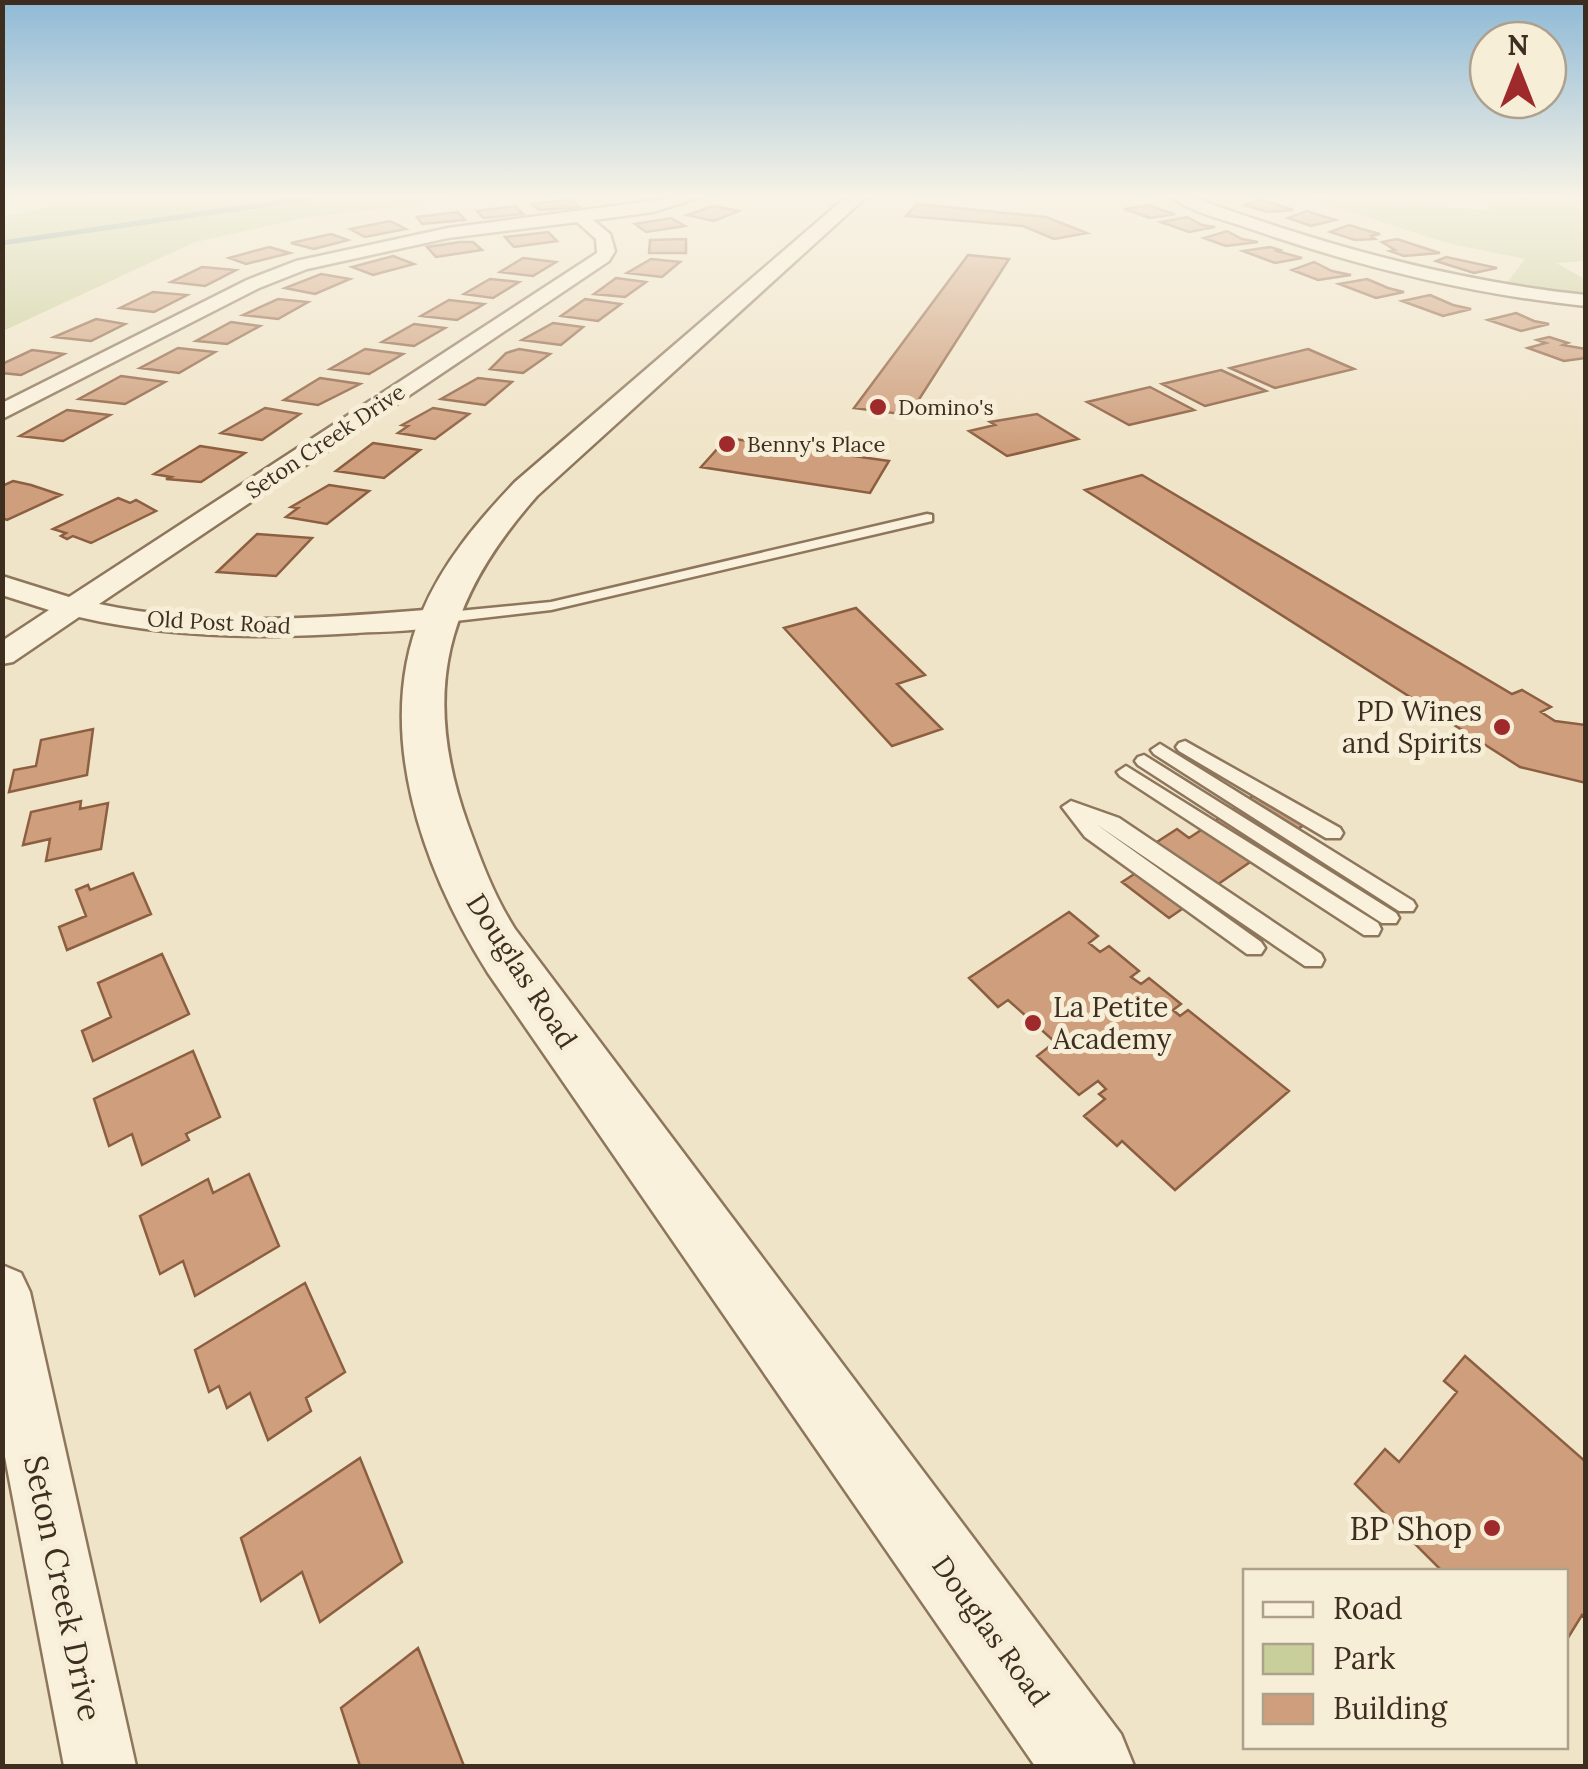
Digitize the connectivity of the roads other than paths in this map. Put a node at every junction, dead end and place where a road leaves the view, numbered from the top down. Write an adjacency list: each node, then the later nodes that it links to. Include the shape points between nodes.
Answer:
1 (262, 281): 6 (street)
2 (568, 281): 9 (street, Seton Creek Drive)
3 (763, 281): 10 (street, Douglas Road, via 506,509 462,569)
4 (1439, 281): 5 (street)
5 (1584, 302)
6 (2, 412)
7 (927, 518): 10 (lane, via 551,606)
8 (2, 585): 9 (street, Old Post Road)
9 (77, 607): 10 (street, Old Post Road, via 174,624 261,627); 11 (street, Seton Creek Drive)
10 (438, 618): 20 (street, Douglas Road, via 421,696 425,765 477,911)
11 (2, 655)
12 (1185, 747): 13 (lane)
13 (1333, 833)
14 (1398, 912): 15 (lane, via 1144,761)
15 (1371, 929)
16 (1254, 948): 17 (lane, via 1092,832 1072,806 1112,823)
17 (1312, 960)
18 (2, 1292): 19 (street, Seton Creek Drive)
19 (100, 1766)
20 (1088, 1766)

